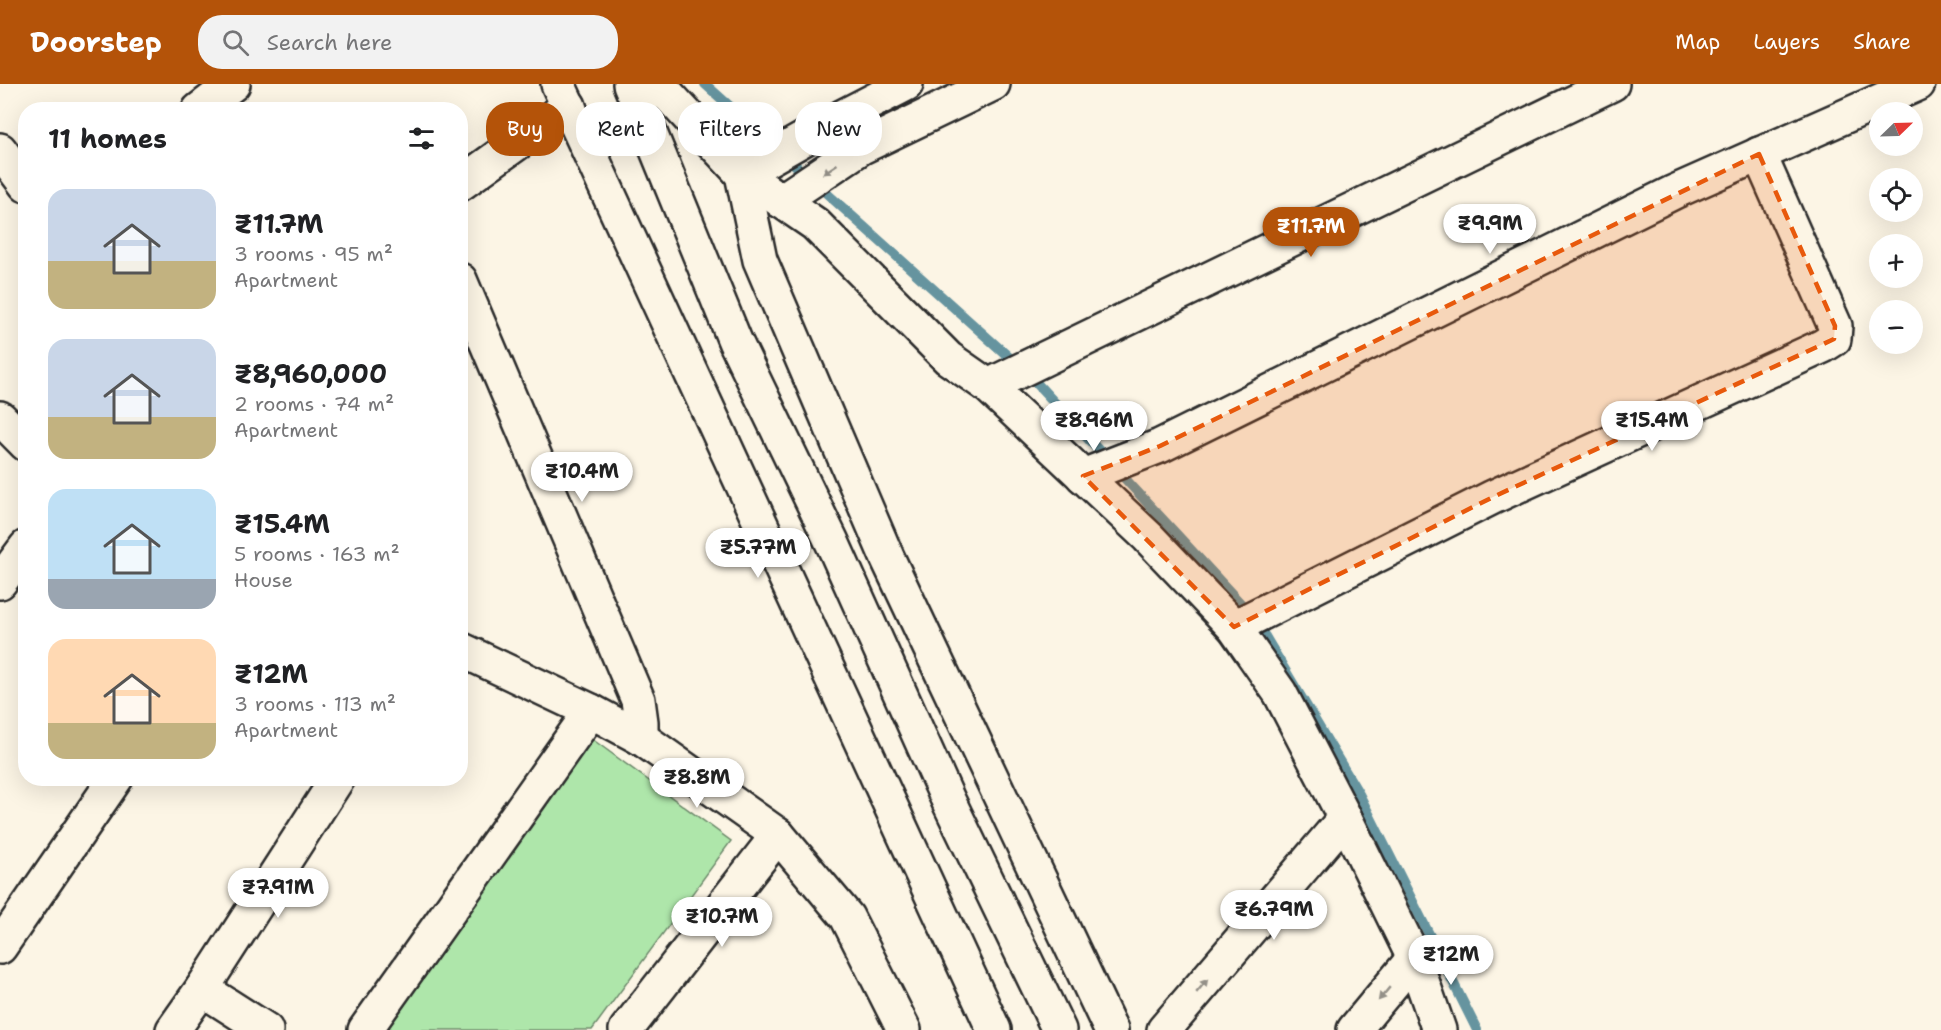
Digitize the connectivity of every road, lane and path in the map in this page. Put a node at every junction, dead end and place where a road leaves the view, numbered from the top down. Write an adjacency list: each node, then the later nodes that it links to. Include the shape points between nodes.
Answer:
1 (233, 84): 9 (street)
2 (630, 84): 41 (street, via 735,340)
3 (658, 84): 13 (street)
4 (906, 84): 13 (street)
5 (993, 84): 15 (street, one-way to 15, via 860,148)
6 (1612, 84): 17 (street)
7 (1918, 84): 11 (street)
8 (563, 95): 14 (street); 40 (street)
9 (209, 102)
10 (0, 150): 12 (street)
11 (1759, 154): 20 (street, via 1674,192 1160,446); 23 (street, via 1835,326 1834,339 1493,497)
12 (18, 174)
13 (742, 174): 15 (street); 42 (street, via 760,260 882,546)
14 (468, 177)
15 (781, 201): 17 (street, via 815,224 948,358)
16 (468, 299): 26 (street, via 638,700)
17 (988, 386): 20 (street)
18 (0, 418): 19 (street)
19 (18, 436)
20 (1083, 476): 23 (street)
21 (18, 558): 22 (street)
22 (0, 582)
23 (1234, 627): 29 (street, via 1280,693)
24 (468, 653): 25 (street)
25 (591, 711): 26 (street); 38 (street)
26 (641, 738): 30 (street)
27 (111, 786): 31 (street)
28 (333, 786): 33 (street)
29 (1345, 818): 32 (street); 35 (street, one-way to 29)
30 (778, 835): 34 (street, via 847,917); 39 (street)
31 (0, 947)
32 (1414, 958): 43 (street, one-way to 43); 44 (street)
33 (202, 989): 36 (street); 37 (street)
34 (894, 1024)
35 (1176, 1025)
36 (173, 1030)
37 (266, 1030)
38 (365, 1030)
39 (626, 1030)
40 (993, 1030)
41 (1059, 1030)
42 (1111, 1030)
43 (1354, 1030)
44 (1439, 1030)

